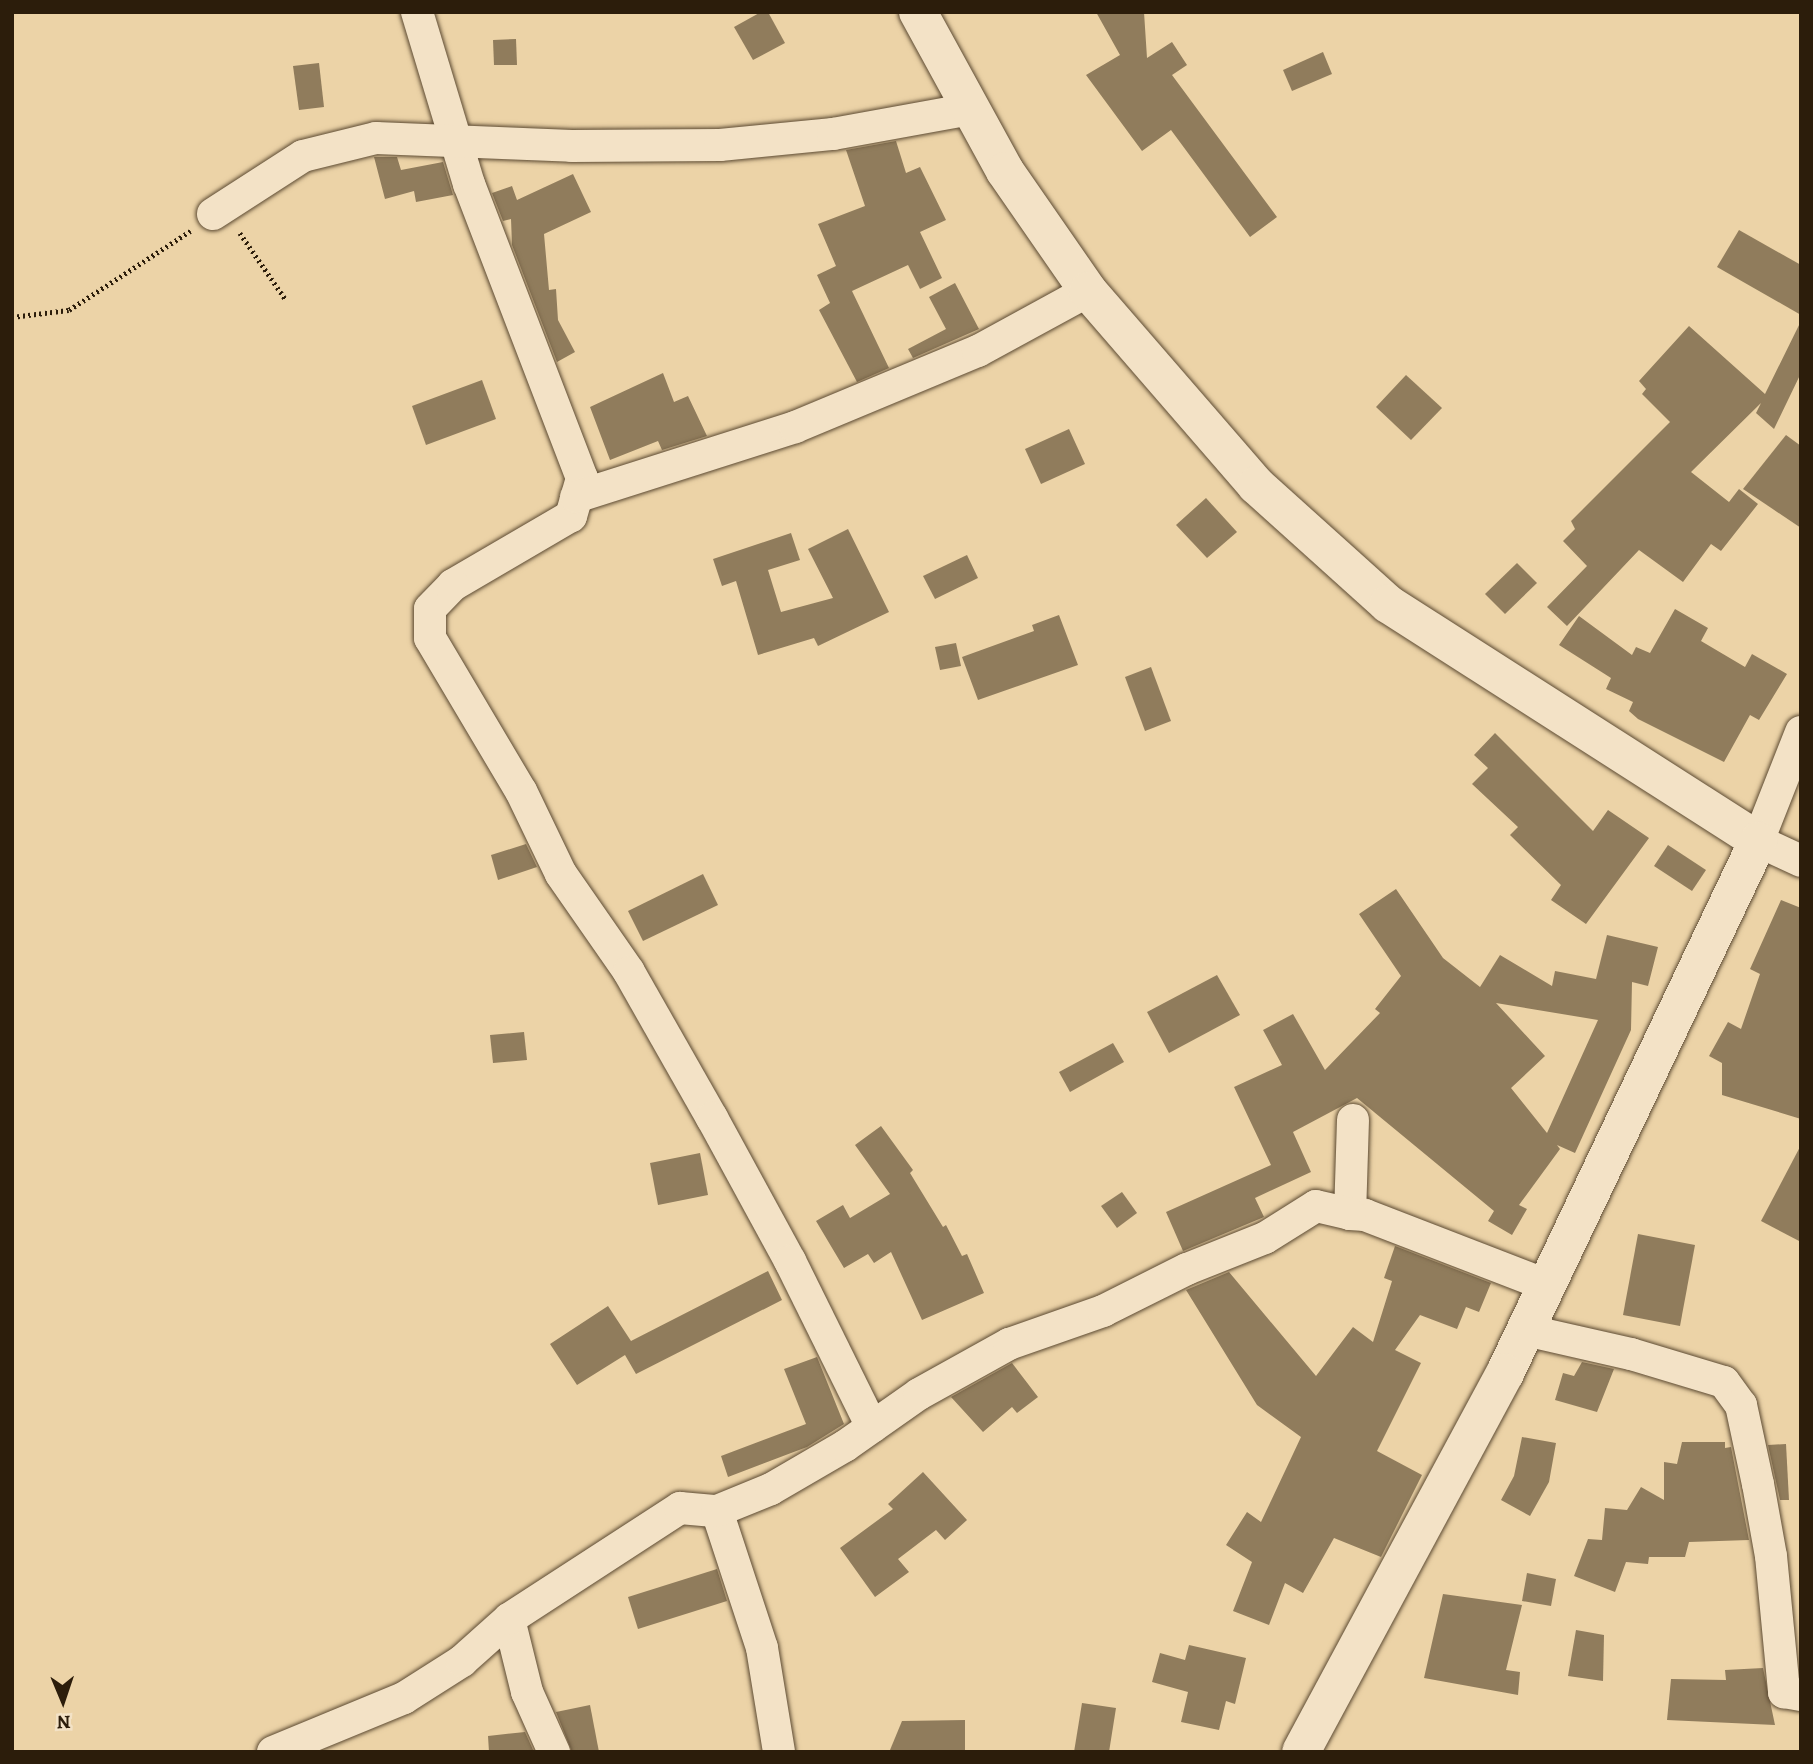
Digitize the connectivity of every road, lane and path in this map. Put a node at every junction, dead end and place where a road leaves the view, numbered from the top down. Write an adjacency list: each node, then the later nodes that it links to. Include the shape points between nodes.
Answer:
1 (417, 12): 4 (street)
2 (918, 12): 3 (street)
3 (971, 109): 4 (street, via 833,134 720,145); 6 (street, via 1005,171)
4 (457, 143): 5 (street, via 376,138 303,156); 9 (street, via 496,259 568,432 582,478)
5 (213, 214): 7 (path, via 241,234); 8 (path, via 69,310)
6 (1088, 291): 9 (street, via 978,351 794,428); 11 (street, via 1256,485 1388,604)
7 (286, 300)
8 (12, 317)
9 (576, 497): 17 (street, via 571,516 453,584 430,609 430,638 521,791 561,874 629,972 712,1118 790,1261)
10 (1801, 732): 11 (street)
11 (1758, 841): 12 (street); 15 (street)
12 (1801, 861)
13 (1353, 1120): 14 (street)
14 (1350, 1214): 15 (street, via 1365,1215); 17 (street, via 1316,1206 1265,1238 1187,1269 1103,1311 1010,1344 919,1394)
15 (1546, 1285): 16 (street)
16 (1525, 1330): 20 (street, via 1631,1354 1724,1382 1741,1405 1758,1484 1771,1556 1784,1692); 24 (street)
17 (872, 1427): 18 (street, via 771,1489)
18 (717, 1511): 19 (street, via 680,1508); 23 (street, via 762,1648)
19 (509, 1619): 21 (street, via 462,1661 404,1698); 22 (street, via 527,1692)
20 (1801, 1695)
21 (273, 1752)
22 (554, 1752)
23 (779, 1752)
24 (1301, 1752)

